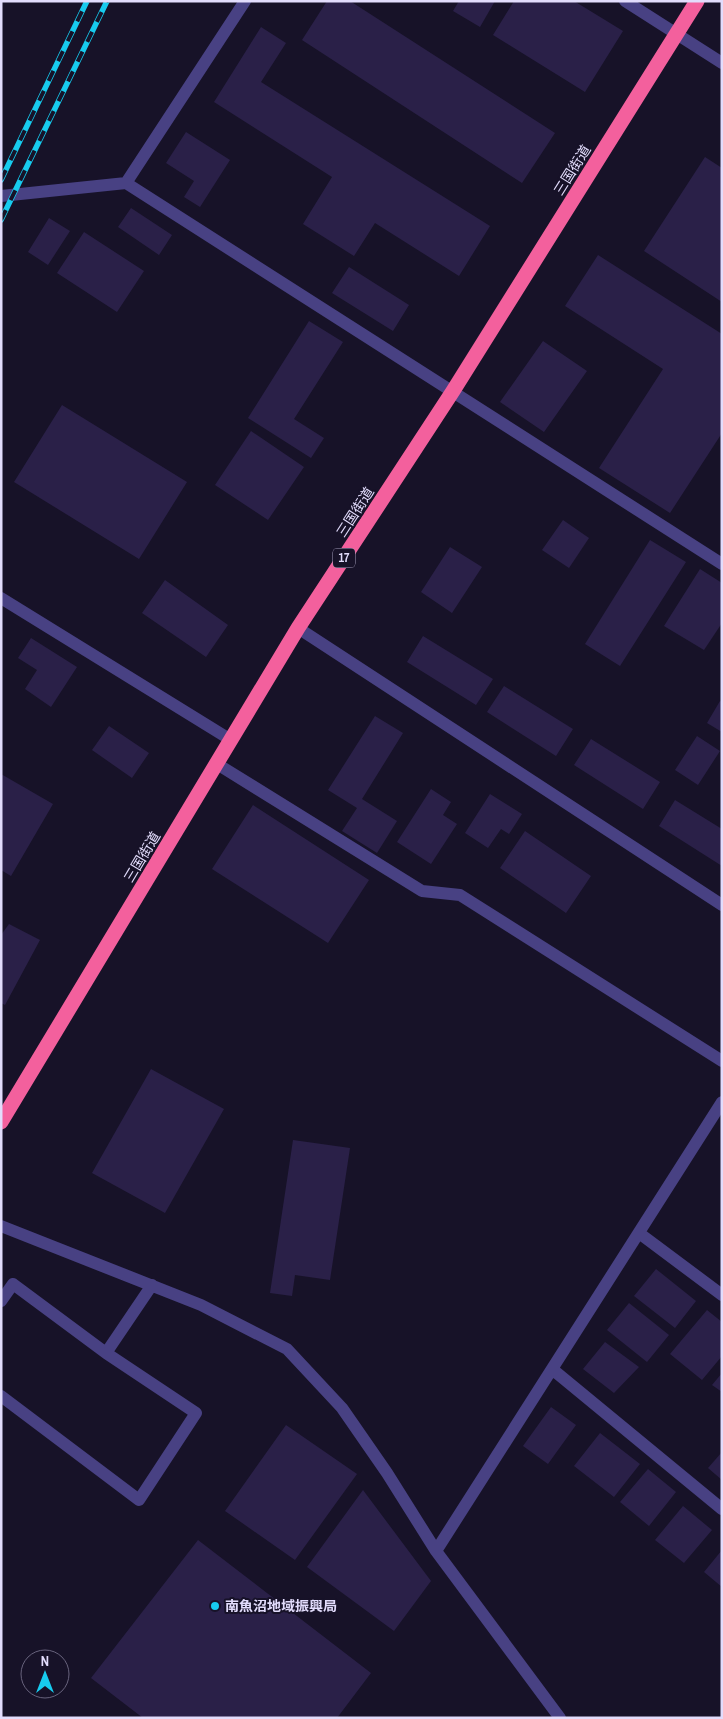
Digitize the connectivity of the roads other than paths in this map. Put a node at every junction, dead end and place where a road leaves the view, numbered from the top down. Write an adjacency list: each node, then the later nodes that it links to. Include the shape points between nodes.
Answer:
1 (245, 1): 6 (street)
2 (625, 1): 4 (street)
3 (697, 1): 4 (highway, 三国街道 / 17)
4 (677, 34): 5 (street); 8 (highway, 三国街道 / 17)
5 (722, 63)
6 (126, 183): 7 (street); 8 (street)
7 (1, 196)
8 (453, 391): 9 (street); 11 (highway, 三国街道 / 17)
9 (722, 564)
10 (1, 598): 12 (street)
11 (298, 628): 12 (highway, 三国街道 / 17); 14 (street)
12 (231, 740): 13 (highway, 三国街道 / 17)
13 (217, 764): 15 (street, via 422,891 460,895); 17 (highway, 三国街道 / 17)
14 (722, 904)
15 (722, 1061)
16 (722, 1102): 19 (street)
17 (1, 1122)
18 (1, 1226): 20 (street)
19 (639, 1233): 21 (street); 24 (street)
20 (152, 1286): 23 (street); 27 (street, via 201,1305 287,1349 342,1408)
21 (722, 1295)
22 (1, 1301): 23 (street, via 13,1284)
23 (106, 1353): 25 (street, via 196,1413 139,1500)
24 (552, 1369): 26 (street); 27 (street)
25 (1, 1396)
26 (722, 1509)
27 (436, 1551): 28 (street)
28 (560, 1718)

